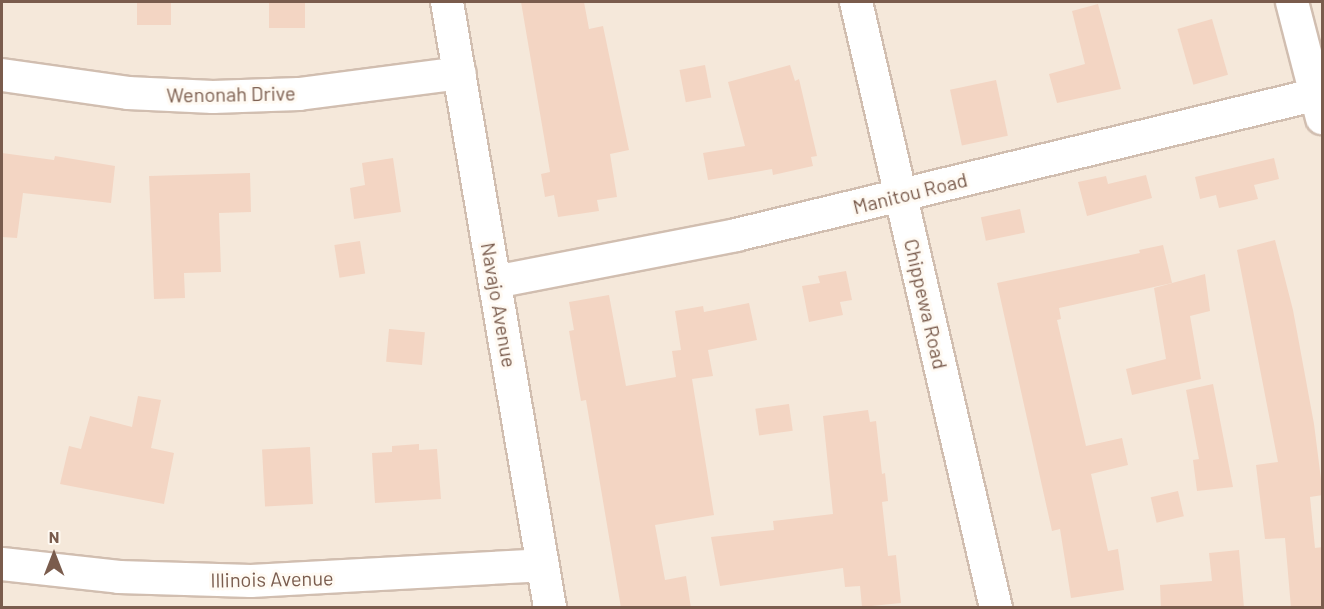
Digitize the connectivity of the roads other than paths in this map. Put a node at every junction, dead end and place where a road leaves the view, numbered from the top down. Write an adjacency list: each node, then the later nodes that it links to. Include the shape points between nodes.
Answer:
1 (447, 2): 4 (street, Navajo Avenue)
2 (856, 2): 7 (street, Chippewa Road)
3 (1292, 2): 6 (street)
4 (460, 73): 5 (street, Wenonah Drive, via 322,92 213,97 128,93); 8 (street, Navajo Avenue)
5 (2, 75)
6 (1321, 102): 7 (street, Manitou Road)
7 (901, 195): 8 (street, Manitou Road, via 718,239); 12 (street, Chippewa Road)
8 (495, 282): 10 (street, Navajo Avenue)
9 (2, 564): 10 (street, Illinois Avenue, via 119,577 240,581 385,577)
10 (543, 565): 11 (street, Navajo Avenue)
11 (550, 608)
12 (996, 608)

